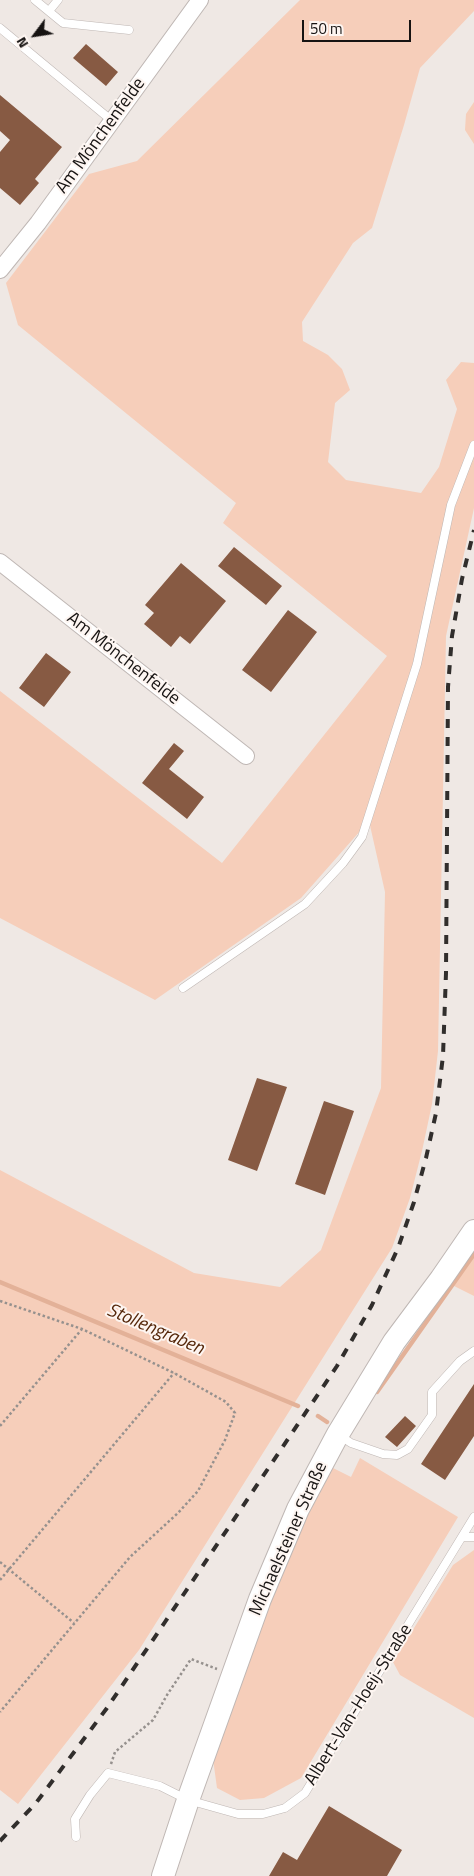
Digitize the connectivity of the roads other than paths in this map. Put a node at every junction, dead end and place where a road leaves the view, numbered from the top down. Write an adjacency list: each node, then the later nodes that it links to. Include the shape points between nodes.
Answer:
1 (35, 0): 4 (lane)
2 (58, 0): 4 (lane)
3 (200, 0): 7 (street, Am Mönchenfelde)
4 (49, 11): 6 (lane, via 63,23)
5 (0, 28): 7 (lane)
6 (129, 30)
7 (111, 120): 8 (street, Am Mönchenfelde, via 38,223)
8 (0, 270)
9 (474, 445): 12 (lane, via 451,505 417,664 362,837 305,904)
10 (0, 562): 11 (street, Am Mönchenfelde)
11 (246, 756)
12 (183, 988)
13 (474, 1231): 15 (street, Michaelsteiner Straße, via 394,1342)
14 (474, 1351): 15 (lane, via 460,1361 432,1392 432,1415 408,1449 398,1455 383,1454 351,1443)
15 (338, 1434): 19 (street, Michaelsteiner Straße, via 298,1509 260,1599)
16 (474, 1517): 17 (lane, Albert-Van-Hoeij-Straße)
17 (463, 1537): 18 (lane); 19 (lane, Albert-Van-Hoeij-Straße, via 305,1793 284,1808 262,1814 238,1814)
18 (474, 1537)
19 (188, 1800): 20 (lane, Albert-Van-Hoeij-Straße, via 160,1786 108,1773 75,1819); 21 (street, Michaelsteiner Straße)
20 (76, 1837)
21 (163, 1876)

